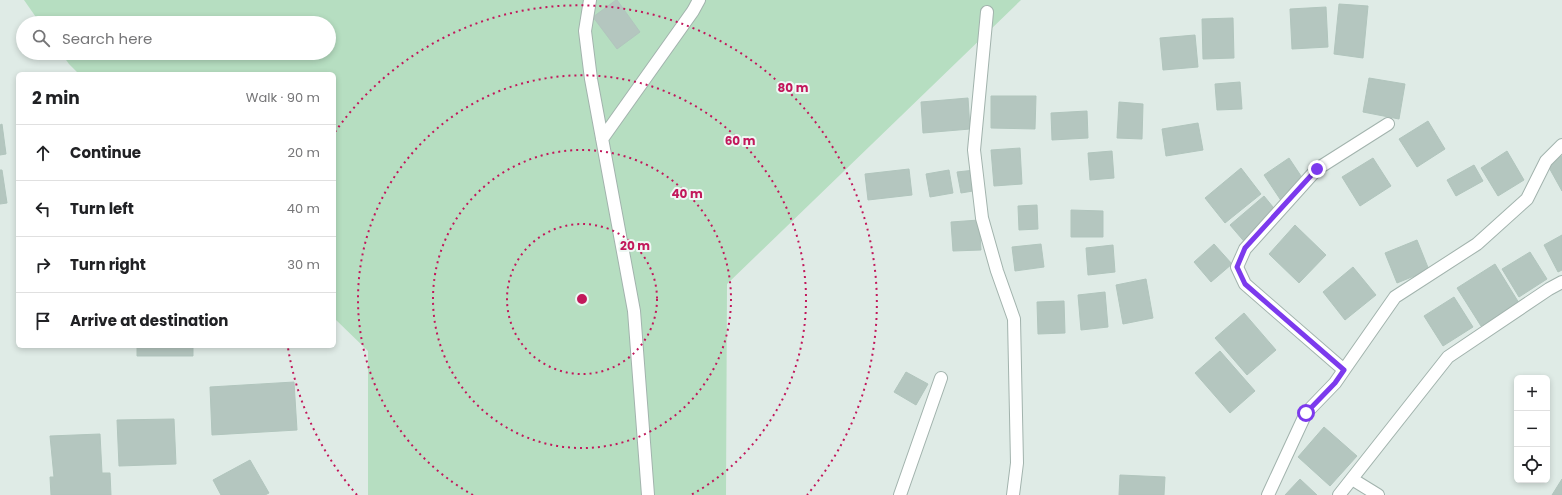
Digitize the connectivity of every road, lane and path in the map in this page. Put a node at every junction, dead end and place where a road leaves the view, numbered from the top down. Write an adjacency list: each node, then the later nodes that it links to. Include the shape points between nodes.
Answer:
1 (590, 0): 5 (street, via 585,30)
2 (699, 0): 5 (street)
3 (987, 12): 13 (street, via 974,150 982,218 1014,319 1017,463)
4 (1388, 124): 8 (street, via 1317,169 1245,248 1237,267 1245,284)
5 (602, 139): 11 (street, via 634,311)
6 (1562, 144): 8 (street, via 1546,160 1527,199 1478,244 1395,297)
7 (1562, 282): 10 (street, via 1448,357)
8 (1344, 370): 14 (street, via 1306,413)
9 (941, 378): 12 (street)
10 (1352, 479): 15 (street); 16 (street)
11 (648, 495)
12 (900, 495)
13 (1013, 495)
14 (1268, 495)
15 (1339, 495)
16 (1378, 495)

